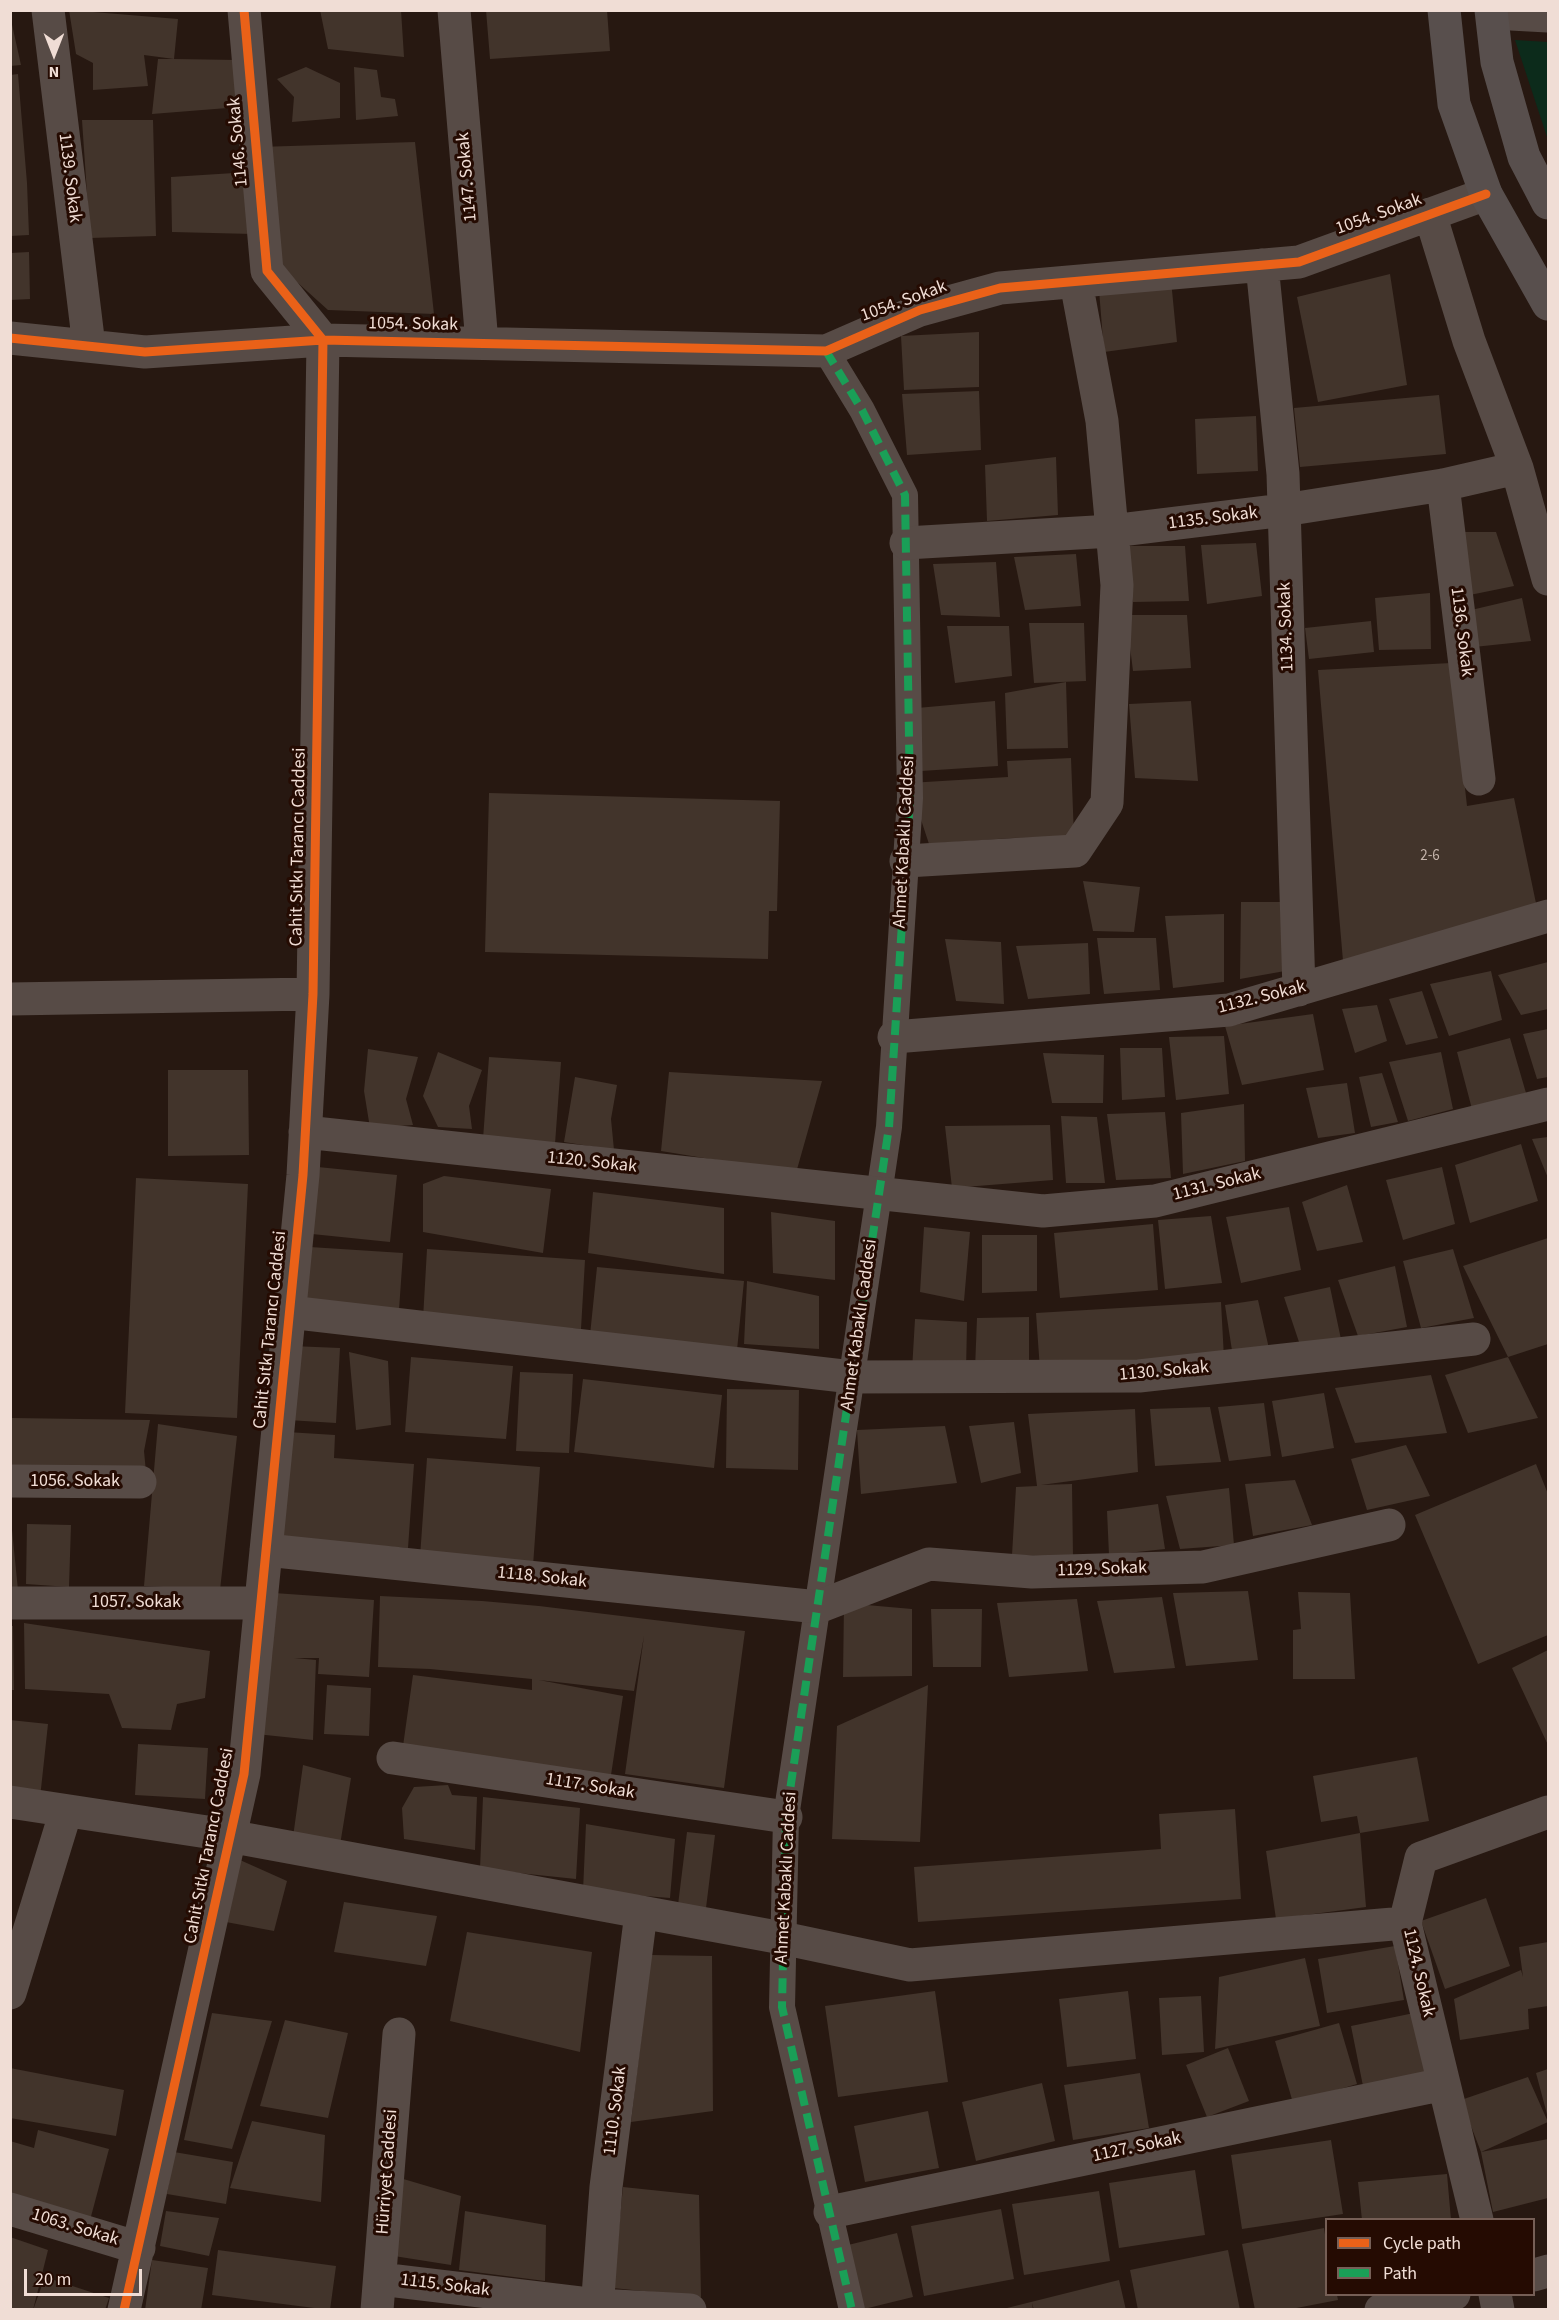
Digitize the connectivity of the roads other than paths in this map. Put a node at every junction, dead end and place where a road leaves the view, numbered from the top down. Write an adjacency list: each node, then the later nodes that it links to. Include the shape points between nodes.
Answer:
1 (48, 10): 16 (street, 1139. Sokak)
2 (244, 10): 14 (street, 1146. Sokak, via 267,271)
3 (454, 10): 15 (street, 1147. Sokak)
4 (1444, 10): 7 (main road, via 1454,104)
5 (1492, 12): 6 (street); 8 (main road, via 1497,62 1524,157)
6 (1548, 16)
7 (1486, 194): 9 (street, 1054. Sokak); 12 (main road)
8 (1548, 203)
9 (1430, 214): 10 (street, 1054. Sokak, via 1299,262); 18 (street, via 1469,341)
10 (1262, 265): 11 (street, 1054. Sokak); 20 (street, 1134. Sokak)
11 (1076, 282): 17 (street, 1054. Sokak, via 1000,288 920,310); 21 (street, via 1102,421)
12 (1548, 304)
13 (10, 338): 16 (street, 1054. Sokak)
14 (323, 340): 15 (street, 1054. Sokak); 16 (street, 1054. Sokak, via 145,352); 28 (street, Cahit Sıtkı Tarancı Caddesi)
15 (482, 343): 17 (street, 1054. Sokak)
16 (89, 346)
17 (826, 351): 22 (street, Ahmet Kabaklı Caddesi, via 862,410 904,495)
18 (1517, 468): 19 (street, 1135. Sokak); 23 (street)
19 (1443, 485): 20 (street, 1135. Sokak); 24 (street, 1136. Sokak)
20 (1284, 510): 21 (street, 1135. Sokak); 27 (street, 1134. Sokak)
21 (1112, 531): 22 (street, 1135. Sokak); 25 (street, via 1118,585 1107,803 1075,851)
22 (906, 543): 25 (street, Ahmet Kabaklı Caddesi, via 910,798)
23 (1548, 579)
24 (1479, 779)
25 (906, 861): 30 (street, Ahmet Kabaklı Caddesi)
26 (1548, 916): 27 (street, 1132. Sokak)
27 (1299, 990): 30 (street, 1132. Sokak, via 1229,1010)
28 (313, 994): 29 (street); 32 (street, Cahit Sıtkı Tarancı Caddesi)
29 (10, 999)
30 (894, 1037): 33 (street, Ahmet Kabaklı Caddesi, via 889,1127)
31 (1548, 1104): 33 (street, 1131. Sokak, via 1155,1201 1043,1211)
32 (305, 1132): 33 (street, 1120. Sokak); 34 (street, Cahit Sıtkı Tarancı Caddesi)
33 (878, 1195): 36 (street, Ahmet Kabaklı Caddesi)
34 (289, 1312): 36 (street, 1130. Sokak); 40 (street, Cahit Sıtkı Tarancı Caddesi)
35 (1474, 1339): 36 (street, 1130. Sokak, via 1139,1376)
36 (852, 1377): 43 (street, Ahmet Kabaklı Caddesi)
37 (10, 1481): 38 (street, 1056. Sokak)
38 (140, 1482)
39 (1389, 1525): 43 (street, 1129. Sokak, via 1203,1567 1032,1572 929,1564)
40 (266, 1550): 42 (street, Cahit Sıtkı Tarancı Caddesi); 43 (street, 1118. Sokak)
41 (10, 1603): 42 (street, 1057. Sokak)
42 (261, 1603): 49 (street, Cahit Sıtkı Tarancı Caddesi, via 244,1774)
43 (818, 1606): 48 (street, Ahmet Kabaklı Caddesi)
44 (393, 1758): 48 (street, 1117. Sokak)
45 (10, 1802): 46 (street)
46 (66, 1811): 49 (street); 53 (street)
47 (1548, 1812): 51 (street, 1124. Sokak, via 1421,1858)
48 (786, 1817): 52 (street, Ahmet Kabaklı Caddesi)
49 (231, 1838): 50 (street); 59 (street, Cahit Sıtkı Tarancı Caddesi)
50 (641, 1913): 52 (street); 62 (street, 1110. Sokak, via 606,2187)
51 (1405, 1923): 52 (street, via 910,1965); 55 (street, 1124. Sokak)
52 (782, 1938): 57 (street, Ahmet Kabaklı Caddesi, via 782,2007)
53 (10, 1993)
54 (399, 2034): 60 (street, Hürriyet Caddesi)
55 (1444, 2084): 57 (street, 1127. Sokak); 58 (street, 1124. Sokak)
56 (10, 2209): 59 (street, 1063. Sokak)
57 (830, 2212): 65 (street, Ahmet Kabaklı Caddesi)
58 (1477, 2218)
59 (139, 2248): 63 (street, Cahit Sıtkı Tarancı Caddesi)
60 (379, 2294): 62 (street, 1115. Sokak)
61 (1449, 2296): 66 (street)
62 (597, 2307): 64 (street, 1115. Sokak)
63 (124, 2310)
64 (690, 2310)
65 (852, 2310)
66 (1381, 2310)

